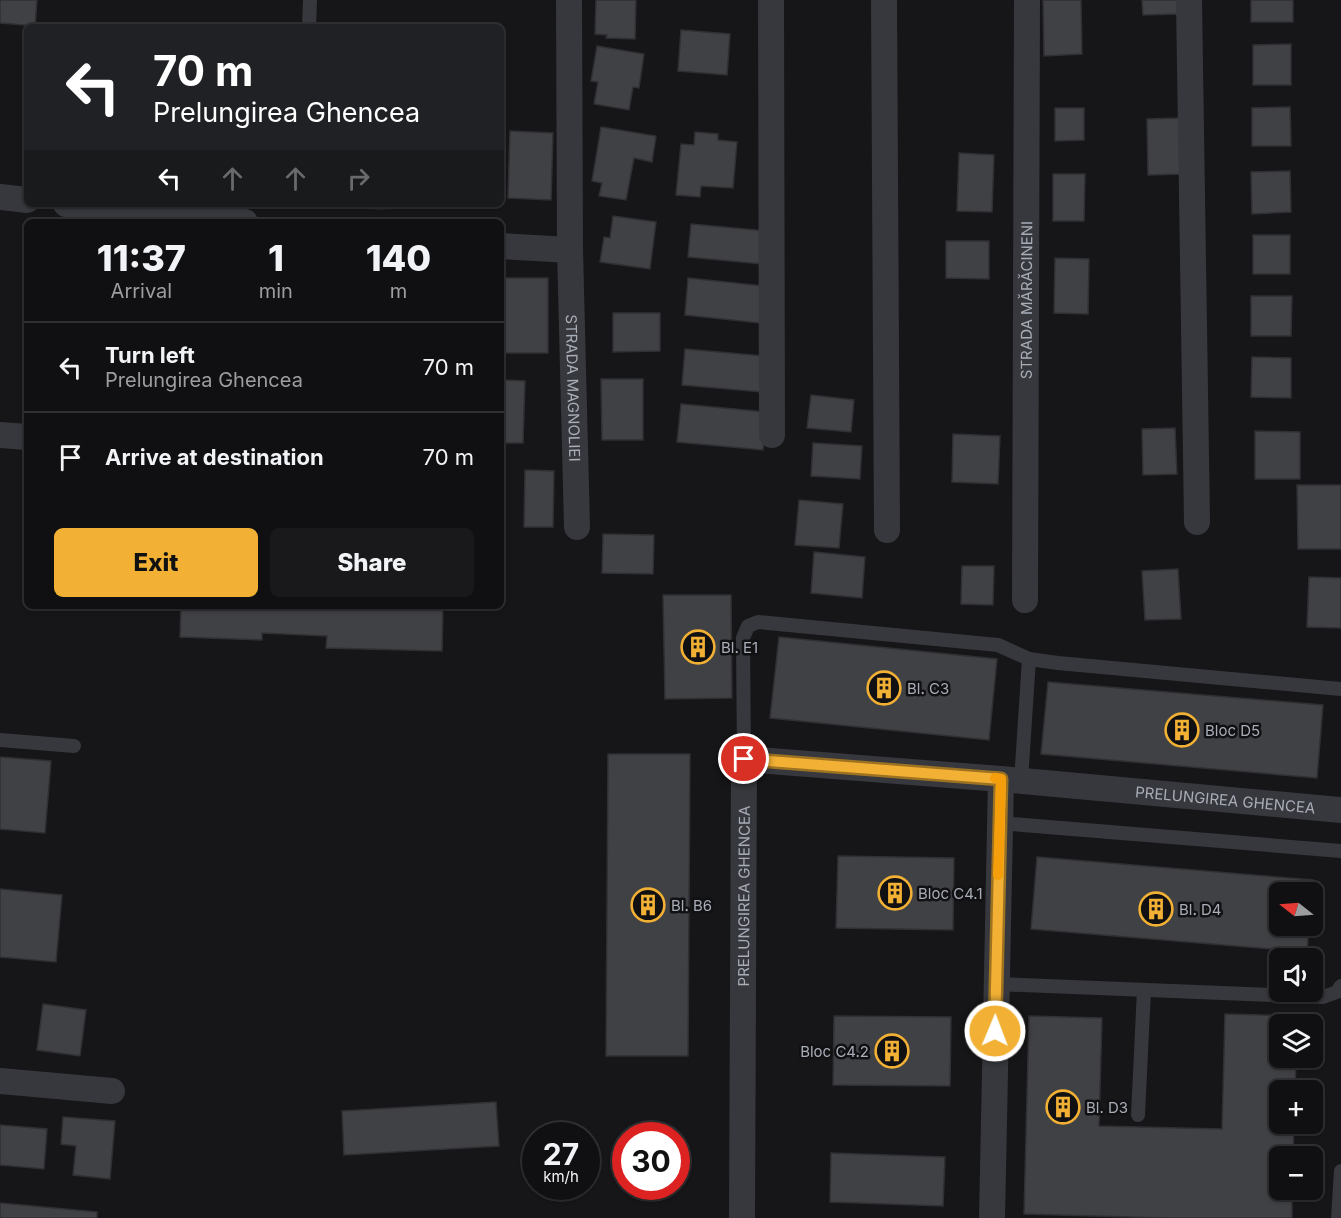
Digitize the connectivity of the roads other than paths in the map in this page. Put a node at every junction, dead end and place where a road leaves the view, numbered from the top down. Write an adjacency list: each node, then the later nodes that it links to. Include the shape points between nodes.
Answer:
1 (310, 0): 7 (lane)
2 (569, 0): 13 (street, STRADA MAGNOLIEI)
3 (771, 0): 15 (street)
4 (884, 0): 19 (street)
5 (1027, 0): 20 (street, STRADA MĂRĂCINENI)
6 (1189, 0): 17 (street)
7 (309, 24)
8 (0, 197): 9 (street)
9 (24, 200)
10 (96, 207): 11 (street)
11 (215, 219)
12 (504, 246): 13 (street)
13 (570, 250): 18 (street, STRADA MAGNOLIEI)
14 (0, 435): 16 (street)
15 (772, 435)
16 (24, 437)
17 (1197, 522)
18 (577, 527)
19 (887, 530)
20 (1025, 600)
21 (1029, 659): 22 (lane); 25 (lane, via 998,645 758,622 748,626 743,638); 26 (lane)
22 (1341, 689)
23 (0, 740): 24 (lane)
24 (74, 746)
25 (744, 759): 26 (street, PRELUNGIREA GHENCEA); 37 (street, PRELUNGIREA GHENCEA)
26 (1011, 780): 27 (street, PRELUNGIREA GHENCEA); 28 (street)
27 (1341, 810)
28 (999, 824): 29 (lane); 30 (street)
29 (1341, 851)
30 (996, 984): 31 (lane); 38 (street)
31 (1144, 990): 32 (lane, via 1323,997); 35 (lane)
32 (1340, 991)
33 (0, 1081): 34 (street)
34 (112, 1091)
35 (1138, 1115)
36 (1341, 1172): 39 (lane)
37 (742, 1218)
38 (992, 1218)
39 (1338, 1218)

